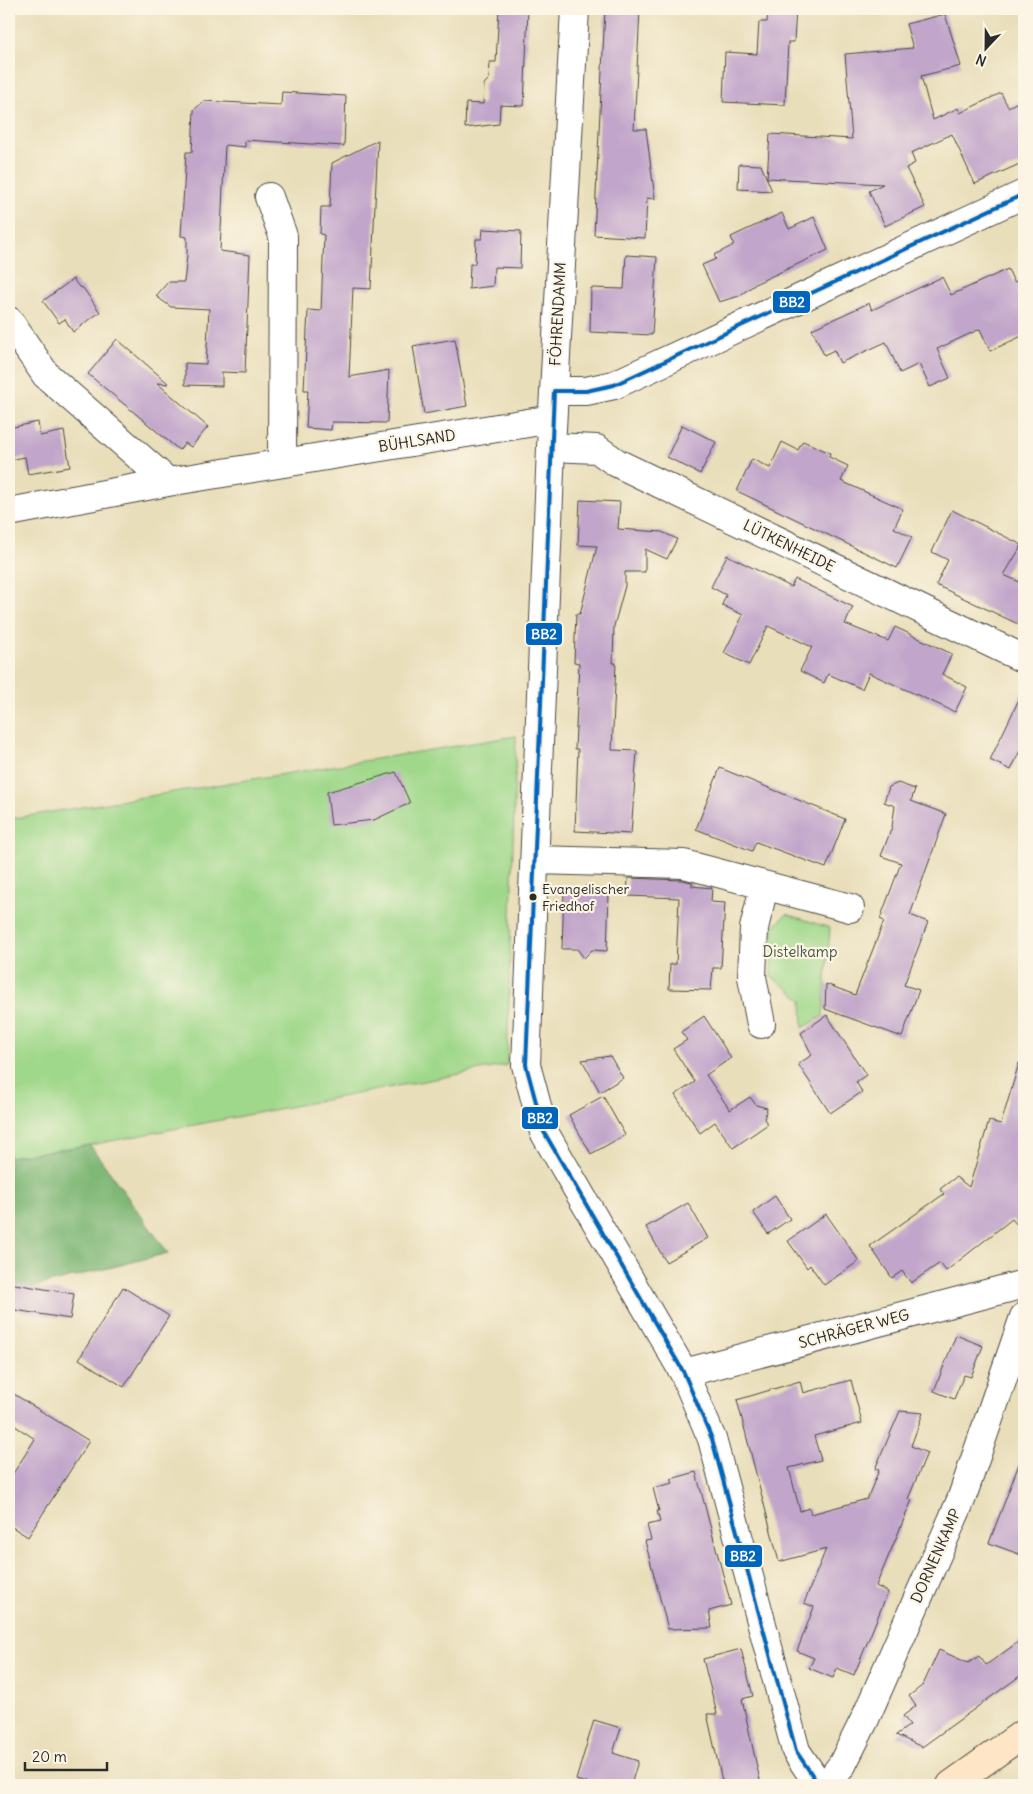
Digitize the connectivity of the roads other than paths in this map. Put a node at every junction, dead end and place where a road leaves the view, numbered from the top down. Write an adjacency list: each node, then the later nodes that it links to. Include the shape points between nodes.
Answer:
1 (575, 9): 5 (street, FÖHRENDAMM)
2 (1024, 194): 5 (street, via 614,385 586,391)
3 (269, 197): 8 (street, via 283,236)
4 (9, 321): 9 (street, via 46,375)
5 (554, 391): 6 (street, FÖHRENDAMM)
6 (552, 419): 7 (street, FÖHRENDAMM); 8 (street, BÜHLSAND)
7 (551, 447): 11 (street, LÜTKENHEIDE, via 597,449 618,464); 12 (street, FÖHRENDAMM)
8 (282, 463): 9 (street, BÜHLSAND)
9 (168, 482): 10 (street, BÜHLSAND)
10 (9, 512)
11 (1024, 659)
12 (535, 860): 13 (street, via 684,864); 18 (street, FÖHRENDAMM, via 526,1065 544,1132)
13 (764, 887): 14 (street); 15 (street, via 754,928 752,977)
14 (850, 908)
15 (761, 1024)
16 (1024, 1284): 18 (street, SCHRÄGER WEG)
17 (1024, 1317): 21 (street, DORNENKAMP, via 961,1500 864,1719 842,1765)
18 (684, 1373): 20 (street, FÖHRENDAMM, via 712,1439 796,1751)
19 (1024, 1732): 22 (main road)
20 (819, 1785)
21 (827, 1785)
22 (951, 1785)

